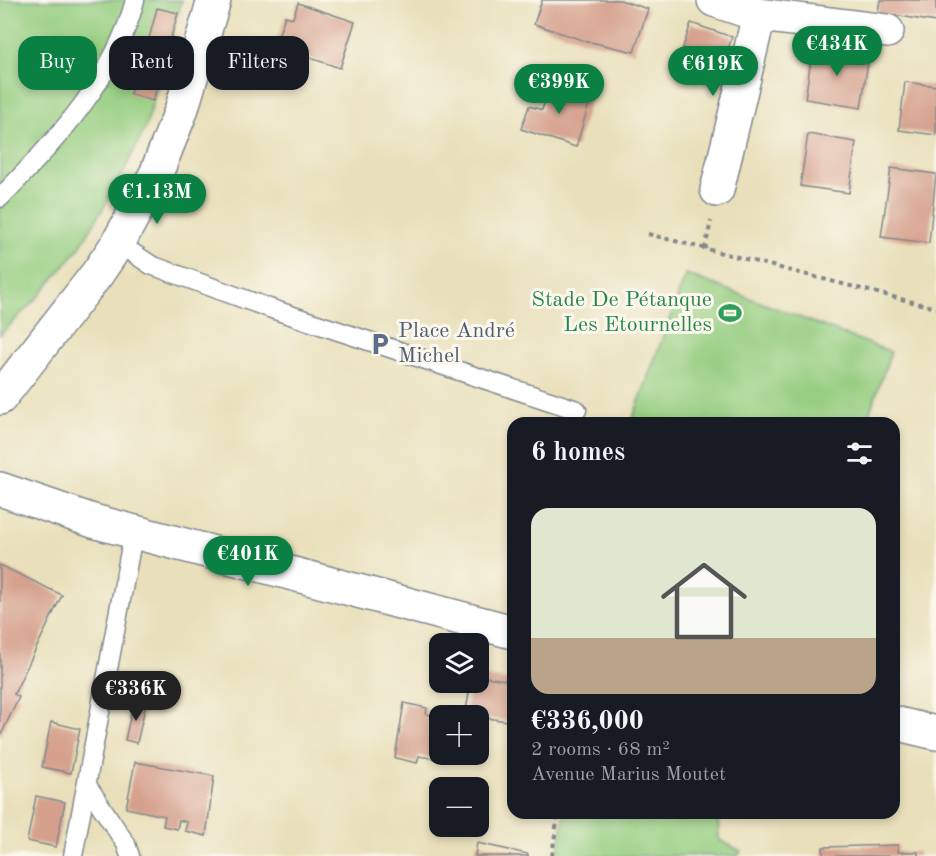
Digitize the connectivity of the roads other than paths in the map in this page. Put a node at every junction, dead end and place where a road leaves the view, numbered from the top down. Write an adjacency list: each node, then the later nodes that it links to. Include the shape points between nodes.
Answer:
1 (135, 0): 7 (lane, via 118,49 91,93 32,166)
2 (214, 0): 8 (street, via 181,111 156,174)
3 (714, 0): 4 (street)
4 (759, 15): 5 (street); 6 (street)
5 (887, 31)
6 (717, 190)
7 (0, 198)
8 (118, 243): 9 (street); 10 (lane, via 161,269)
9 (0, 398)
10 (577, 410)
11 (0, 489): 12 (street, via 93,521)
12 (134, 530): 13 (street); 16 (lane)
13 (507, 630)
14 (900, 724): 15 (street)
15 (936, 733)
16 (87, 784): 17 (lane); 18 (lane)
17 (73, 856)
18 (130, 856)

